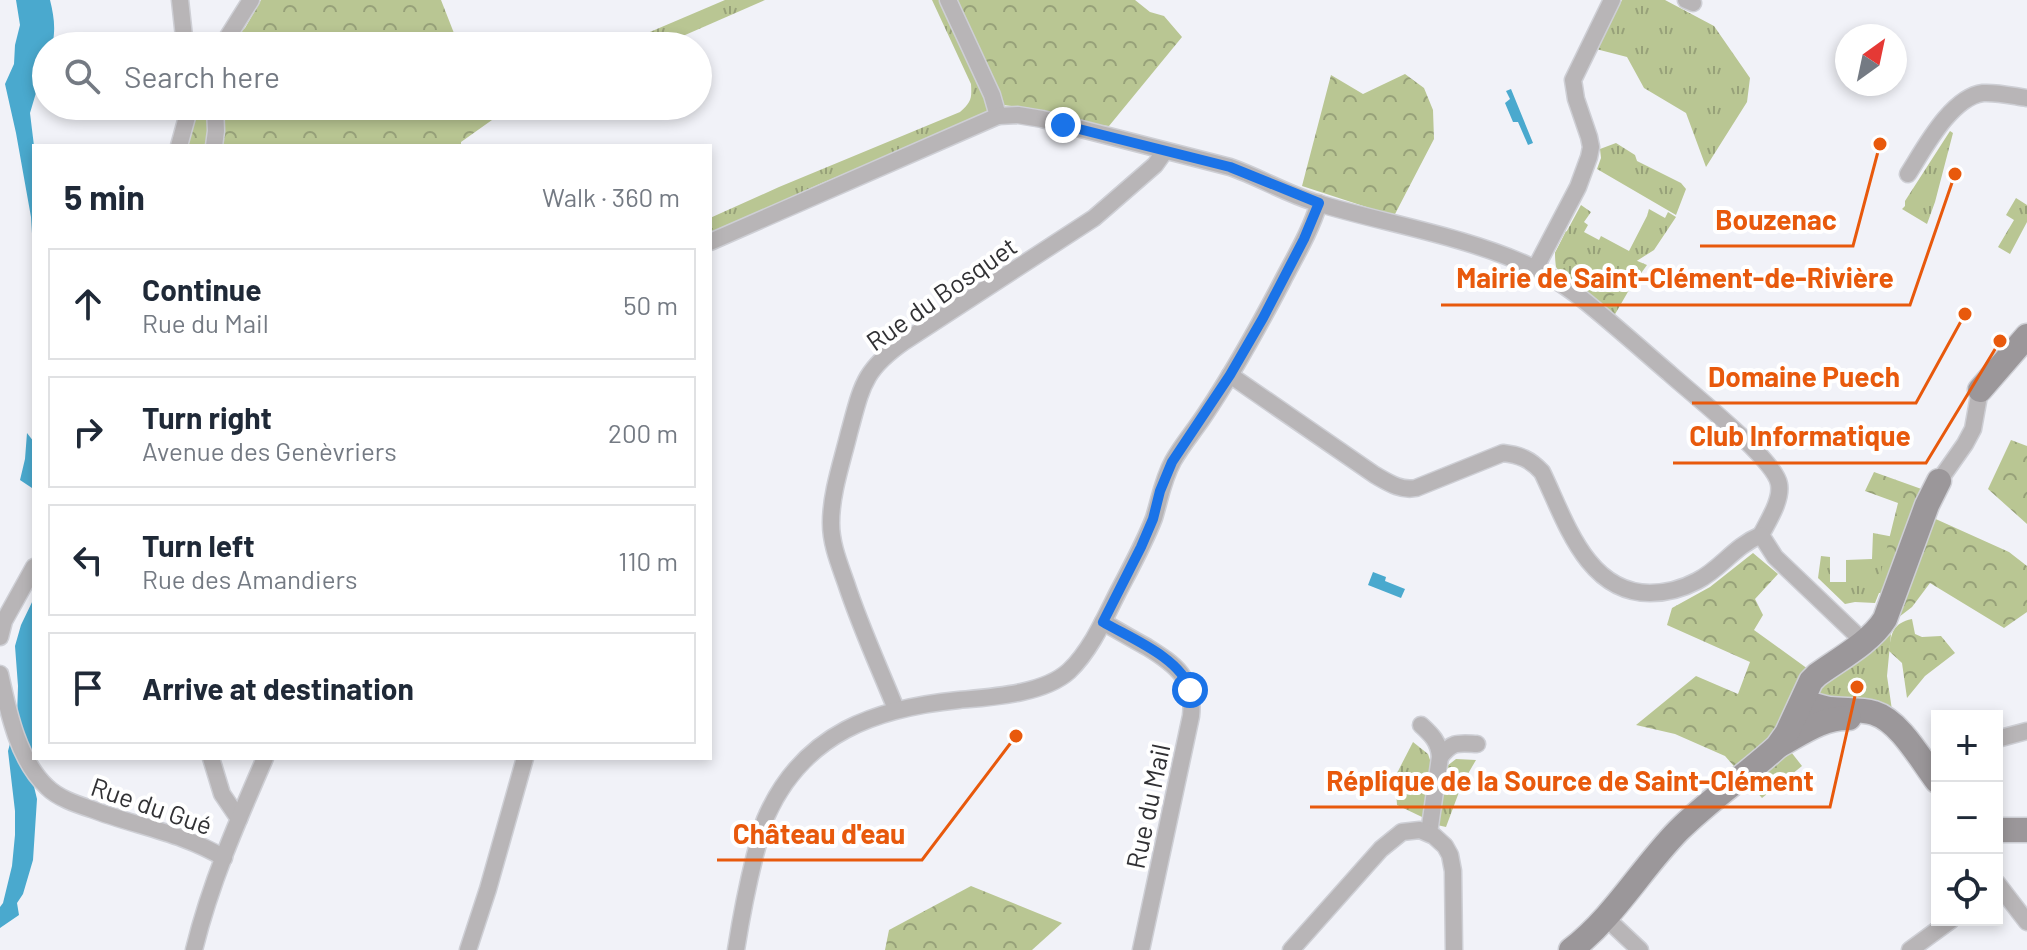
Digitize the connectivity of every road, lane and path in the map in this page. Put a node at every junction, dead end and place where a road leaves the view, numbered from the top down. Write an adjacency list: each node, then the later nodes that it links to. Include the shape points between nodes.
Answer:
1 (180, 0): 5 (street)
2 (948, 0): 9 (street)
3 (1612, 0): 18 (street, via 1573,80 1589,137 1589,157)
4 (248, 5): 6 (street); 7 (street)
5 (183, 32)
6 (231, 32)
7 (238, 32)
8 (2027, 98): 15 (street, via 1986,93 1964,101)
9 (998, 116): 14 (street, via 1042,119); 17 (street)
10 (184, 120): 12 (street)
11 (216, 120): 13 (street)
12 (179, 144)
13 (214, 144)
14 (1165, 151): 16 (street, via 1243,172); 30 (street, Rue du Bosquet, via 1094,218 905,341 866,377 837,480 831,533 851,599)
15 (1908, 174)
16 (1319, 203): 18 (street, via 1439,235); 20 (street)
17 (712, 241)
18 (1535, 269): 23 (street, via 1601,315 1757,453 1780,488)
19 (2027, 336): 21 (street)
20 (1230, 375): 23 (street, via 1396,487 1416,488 1503,453 1531,461 1542,472 1588,561 1608,580 1633,591 1661,593 1695,582); 25 (street, via 1172,462 1141,547)
21 (1980, 390): 22 (street, via 1973,429)
22 (1939, 481): 27 (street, via 1885,619)
23 (1761, 535): 27 (street, via 1775,557 1843,620)
24 (32, 571): 26 (street)
25 (1103, 622): 30 (street, via 1072,668 1056,679 1014,693); 52 (street, Rue du Mail, via 1177,668 1192,700)
26 (0, 637)
27 (1856, 646): 29 (street, via 1817,675)
28 (0, 674): 44 (street, Rue du Gué, via 24,753 56,795 185,838)
29 (1810, 706): 39 (street, via 1879,715); 46 (street, via 1777,747 1678,831)
30 (896, 709): 51 (street, via 830,739 781,789 763,826)
31 (1421, 725): 35 (street, via 1438,744)
32 (2027, 731): 33 (street)
33 (2003, 737)
34 (1477, 744): 35 (street, via 1452,745)
35 (1440, 757): 43 (street)
36 (212, 760): 40 (street, via 222,794)
37 (264, 760): 40 (street)
38 (524, 760): 50 (street)
39 (1928, 763)
40 (239, 819): 44 (street)
41 (2003, 830): 42 (street)
42 (2027, 830)
43 (1429, 833): 53 (street, via 1410,830 1395,836); 54 (street, via 1450,855)
44 (224, 858): 49 (street)
45 (2003, 892): 47 (street)
46 (1603, 921): 55 (street); 56 (street); 57 (street)
47 (2027, 922)
48 (1943, 926): 58 (street)
49 (194, 950)
50 (468, 950)
51 (736, 950)
52 (1141, 950)
53 (1291, 950)
54 (1454, 950)
55 (1557, 950)
56 (1571, 950)
57 (1640, 950)
58 (1910, 950)

